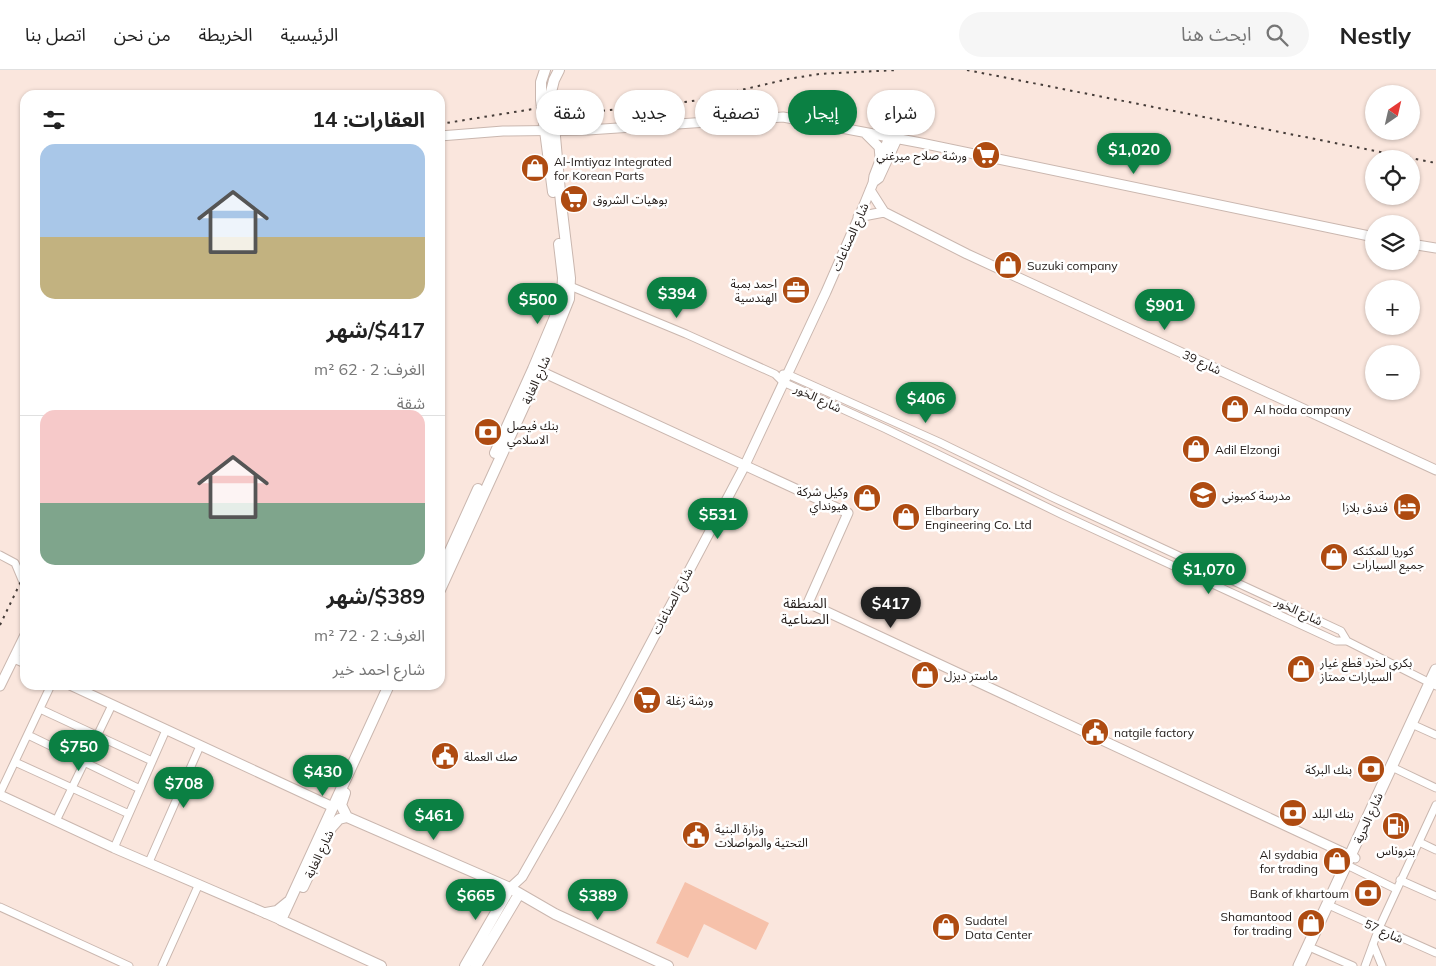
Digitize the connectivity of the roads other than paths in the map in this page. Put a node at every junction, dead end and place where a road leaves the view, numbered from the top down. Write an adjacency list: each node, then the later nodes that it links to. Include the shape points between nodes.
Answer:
1 (545, 70): 3 (main road, شارع الغابة)
2 (559, 70): 4 (main road, شارع الغابة)
3 (540, 90)
4 (552, 90)
5 (604, 129): 7 (street, via 783,117)
6 (536, 130): 10 (street)
7 (865, 133): 11 (street); 12 (street, via 879,147)
8 (550, 135): 29 (main road, شارع الغابة, via 563,278 560,305)
9 (551, 135): 19 (main road, شارع الغابة)
10 (445, 136)
11 (893, 138): 12 (street); 13 (street, via 879,178); 16 (street)
12 (878, 164): 13 (street)
13 (872, 187): 14 (street); 15 (street, شارع الصناعات)
14 (884, 212): 15 (street); 25 (street, شارع 39, via 967,254)
15 (858, 218): 21 (street, شارع الصناعات)
16 (1365, 235)
17 (1420, 245): 18 (street)
18 (1436, 248)
19 (570, 286): 20 (main road, شارع الغابة, via 566,309); 21 (street, شارع الخور)
20 (540, 372): 24 (street); 31 (main road, شارع الغابة)
21 (785, 378): 22 (street, شارع الخور); 23 (street, شارع الخور); 24 (street, شارع الصناعات)
22 (939, 442): 23 (street); 26 (street, شارع الخور)
23 (934, 453): 28 (street, شارع الخور)
24 (744, 467): 68 (street, via 848,514 808,603); 70 (street, شارع الصناعات)
25 (1436, 470)
26 (1157, 545): 28 (street); 32 (street, شارع الخور, via 1341,631)
27 (0, 555): 30 (street, via 15,563)
28 (1152, 556): 32 (street, شارع الخور, via 1336,641)
29 (445, 562)
30 (20, 575)
31 (445, 579)
32 (1347, 642): 37 (street, شارع الخور)
33 (20, 645): 34 (street)
34 (14, 658): 35 (street); 38 (street)
35 (20, 661)
36 (1436, 670): 37 (main road, شارع الحرية)
37 (1434, 684): 45 (main road, شارع الحرية); 68 (main road, شارع الحرية)
38 (0, 685)
39 (49, 690): 44 (street)
40 (80, 690): 43 (street)
41 (387, 690): 60 (main road, شارع الغابة)
42 (394, 690): 62 (main road, via 342,801)
43 (112, 705): 46 (street); 49 (street)
44 (40, 709): 47 (street); 49 (street)
45 (1416, 726): 48 (street); 54 (main road, شارع الحرية)
46 (166, 730): 50 (street); 51 (street)
47 (28, 735): 52 (street); 53 (street)
48 (1436, 735)
49 (97, 736): 51 (street); 53 (street)
50 (200, 746): 60 (street); 69 (street)
51 (152, 761): 55 (street)
52 (15, 762): 57 (street); 58 (street)
53 (84, 762): 55 (street); 57 (street)
54 (1396, 769): 56 (street); 68 (main road, شارع الحرية)
55 (140, 788): 61 (street)
56 (1436, 788)
57 (71, 789): 61 (street); 63 (street)
58 (0, 794): 63 (street)
59 (1436, 805): 64 (street)
60 (333, 807): 67 (main road, شارع الغابة)
61 (129, 814): 65 (street)
62 (347, 817): 67 (main road, شارع الغابة, via 334,824); 73 (main road)
63 (56, 822): 65 (street)
64 (1419, 842): 66 (street); 71 (street)
65 (114, 848): 69 (street)
66 (1436, 850)
67 (312, 859): 77 (main road, شارع الغابة); 81 (main road, شارع الغابة)
68 (1352, 860): 74 (street); 79 (main road, شارع الحرية); 92 (main road, شارع الحرية)
69 (149, 862): 72 (street)
70 (522, 877): 73 (street); 75 (street)
71 (1400, 880): 74 (street); 76 (street)
72 (199, 884): 80 (street); 87 (street)
73 (510, 888): 75 (main road); 89 (main road)
74 (1396, 889): 82 (street)
75 (519, 894): 90 (main road); 91 (main road)
76 (1436, 896)
77 (289, 902): 80 (main road, via 280,910); 81 (main road, شارع الغابة)
78 (0, 907): 86 (street)
79 (1333, 907): 82 (street, شارع 57); 84 (main road, شارع الحرية)
80 (266, 913): 81 (street)
81 (284, 921): 88 (main road)
82 (1378, 928): 83 (street); 85 (street, شارع 57)
83 (1373, 944): 95 (street); 96 (street)
84 (1314, 948): 93 (main road, شارع الحرية); 94 (street)
85 (1436, 954)
86 (129, 966)
87 (162, 966)
88 (381, 966)
89 (465, 966)
90 (476, 966)
91 (668, 966)
92 (1299, 966)
93 (1306, 966)
94 (1353, 966)
95 (1364, 966)
96 (1382, 966)

